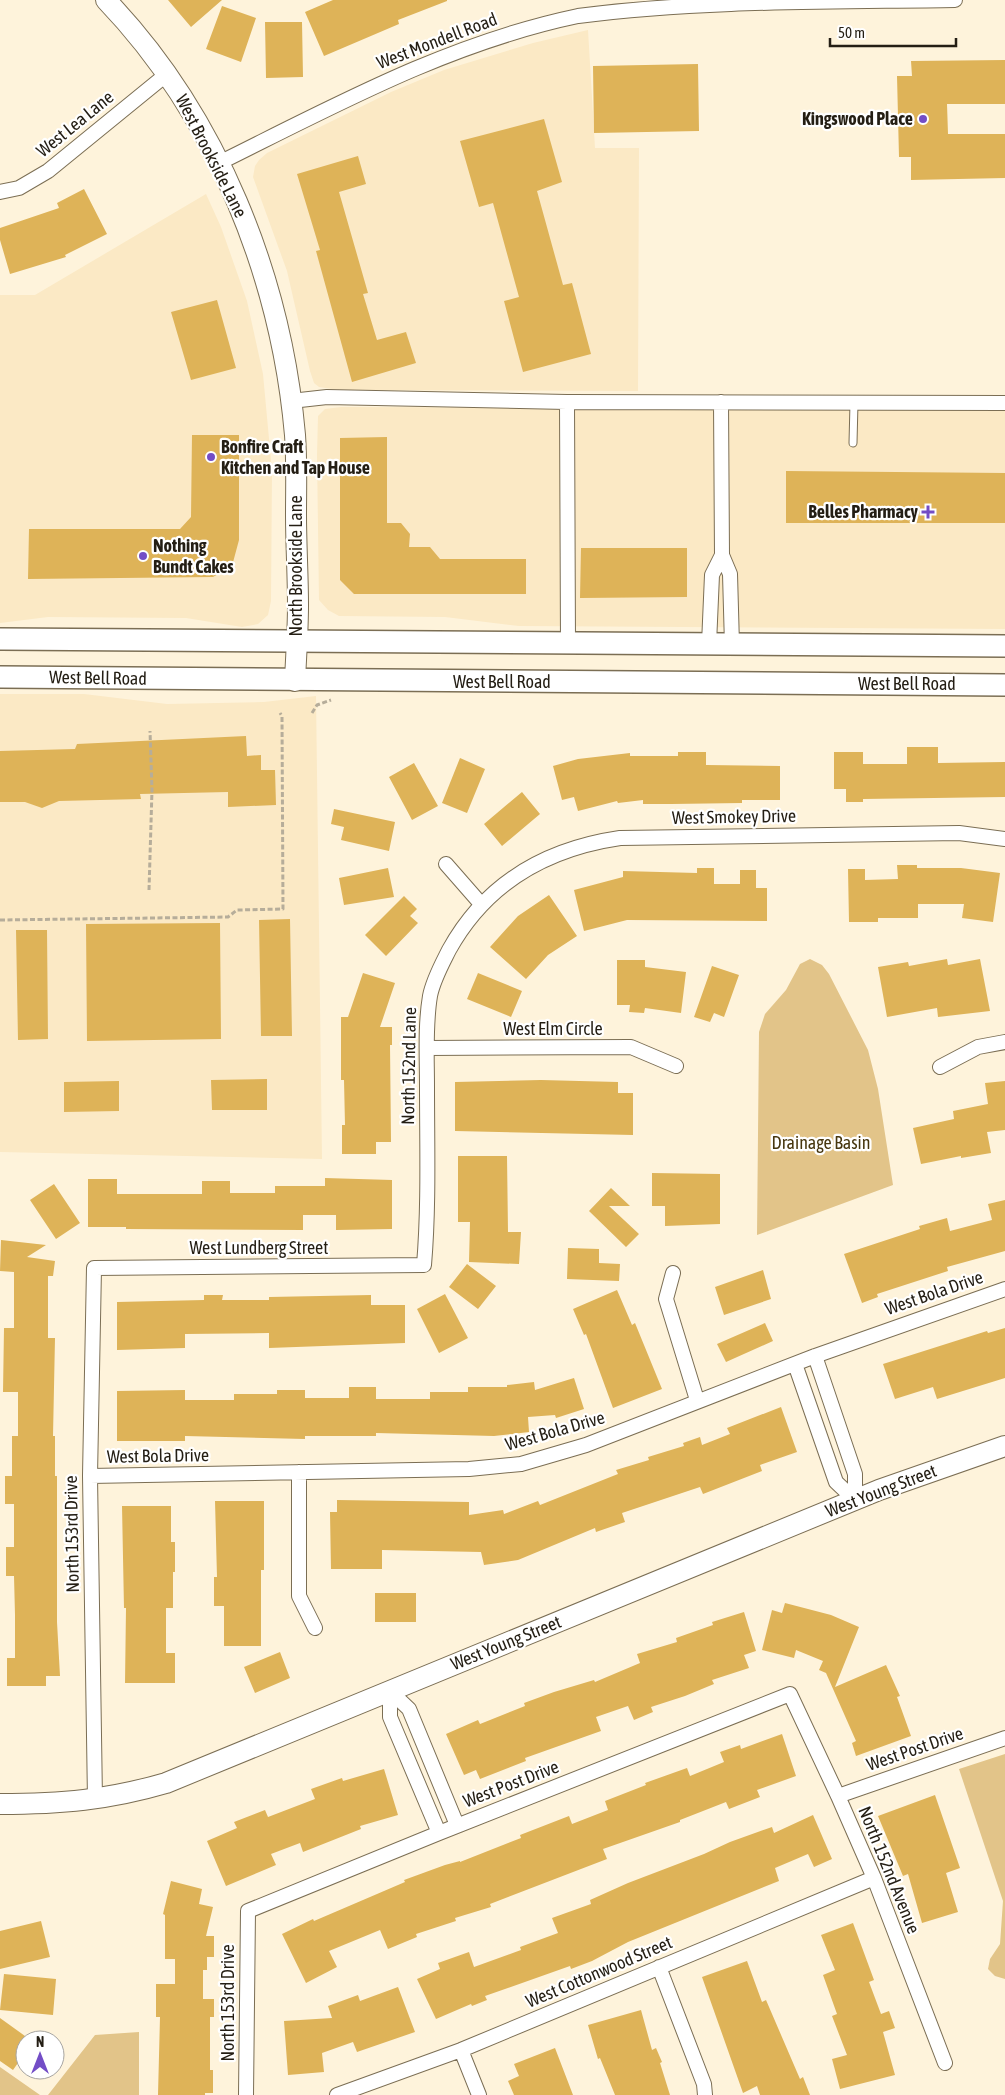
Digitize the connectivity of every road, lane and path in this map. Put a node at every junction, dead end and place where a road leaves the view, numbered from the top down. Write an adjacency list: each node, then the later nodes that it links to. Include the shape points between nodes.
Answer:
1 (106, 0): 3 (street, West Brookside Lane)
2 (956, 0): 4 (street, West Mondell Road, via 727,1 653,6 580,16 498,36 413,68)
3 (167, 74): 4 (street, West Brookside Lane); 5 (street, West Lea Lane, via 48,171 19,188)
4 (219, 163): 6 (street, West Brookside Lane, via 243,217 269,292)
5 (0, 192)
6 (291, 401): 7 (street, via 327,397); 12 (street, West Brookside Lane)
7 (567, 402): 8 (street); 16 (street)
8 (721, 402): 9 (street); 13 (street)
9 (854, 403): 10 (street); 11 (lane)
10 (1005, 403)
11 (853, 443)
12 (296, 451): 15 (street, North Brookside Lane)
13 (722, 555): 17 (street, via 712,575); 18 (street, via 730,574)
14 (0, 639): 15 (main road)
15 (296, 640): 16 (main road); 21 (street, North Brookside Lane)
16 (568, 642): 17 (main road)
17 (709, 644): 18 (main road)
18 (732, 645): 19 (main road)
19 (1005, 646)
20 (0, 677): 21 (main road, West Bell Road)
21 (295, 681): 22 (main road, West Bell Road)
22 (1005, 685)
23 (335, 700): 25 (path, via 317,705)
24 (280, 713): 31 (path, via 284,909 238,910 228,917)
25 (312, 713)
26 (150, 731): 29 (path)
27 (1005, 839): 30 (street, West Smokey Drive, via 959,834 620,838 560,852 517,874)
28 (446, 864): 30 (street)
29 (149, 890)
30 (481, 904): 33 (street, North 152nd Lane, via 456,939 433,986 427,1021)
31 (0, 920)
32 (1005, 1042): 35 (street, via 978,1047)
33 (427, 1048): 34 (street, West Elm Circle, via 631,1047); 36 (street, North 152nd Lane, via 427,1233)
34 (676, 1066)
35 (940, 1067)
36 (424, 1265): 37 (street, West Lundberg Street)
37 (94, 1268): 45 (street, North 153rd Drive)
38 (674, 1273): 42 (street, via 666,1298)
39 (1005, 1289): 40 (street, West Bola Drive)
40 (815, 1356): 41 (street, West Bola Drive); 46 (street, via 855,1474)
41 (795, 1364): 42 (street, West Bola Drive); 46 (street, via 836,1482)
42 (697, 1400): 44 (street, West Bola Drive, via 586,1445 521,1464 469,1469)
43 (1005, 1446): 46 (street, West Young Street)
44 (299, 1472): 45 (street, West Bola Drive); 47 (street, via 299,1596)
45 (90, 1476): 52 (street, North 153rd Drive)
46 (855, 1500): 48 (street, West Young Street)
47 (315, 1628)
48 (390, 1691): 52 (street, West Young Street, via 166,1783); 54 (street, via 409,1710); 55 (street, via 390,1717)
49 (790, 1694): 51 (street, North 152nd Avenue); 54 (street, West Post Drive)
50 (1005, 1738): 51 (street, West Post Drive)
51 (838, 1796): 56 (street, North 152nd Avenue)
52 (95, 1800): 53 (street, West Young Street)
53 (0, 1804)
54 (458, 1825): 55 (street, West Post Drive)
55 (439, 1833): 57 (street, West Post Drive)
56 (874, 1878): 58 (street, West Cottonwood Street); 60 (street, North 152nd Avenue)
57 (248, 1911): 61 (street, North 153rd Drive)
58 (659, 1967): 59 (street, West Cottonwood Street); 64 (street)
59 (461, 2050): 62 (street, West Cottonwood Street); 63 (street)
60 (945, 2064)
61 (246, 2095)
62 (337, 2095)
63 (479, 2095)
64 (706, 2095)

